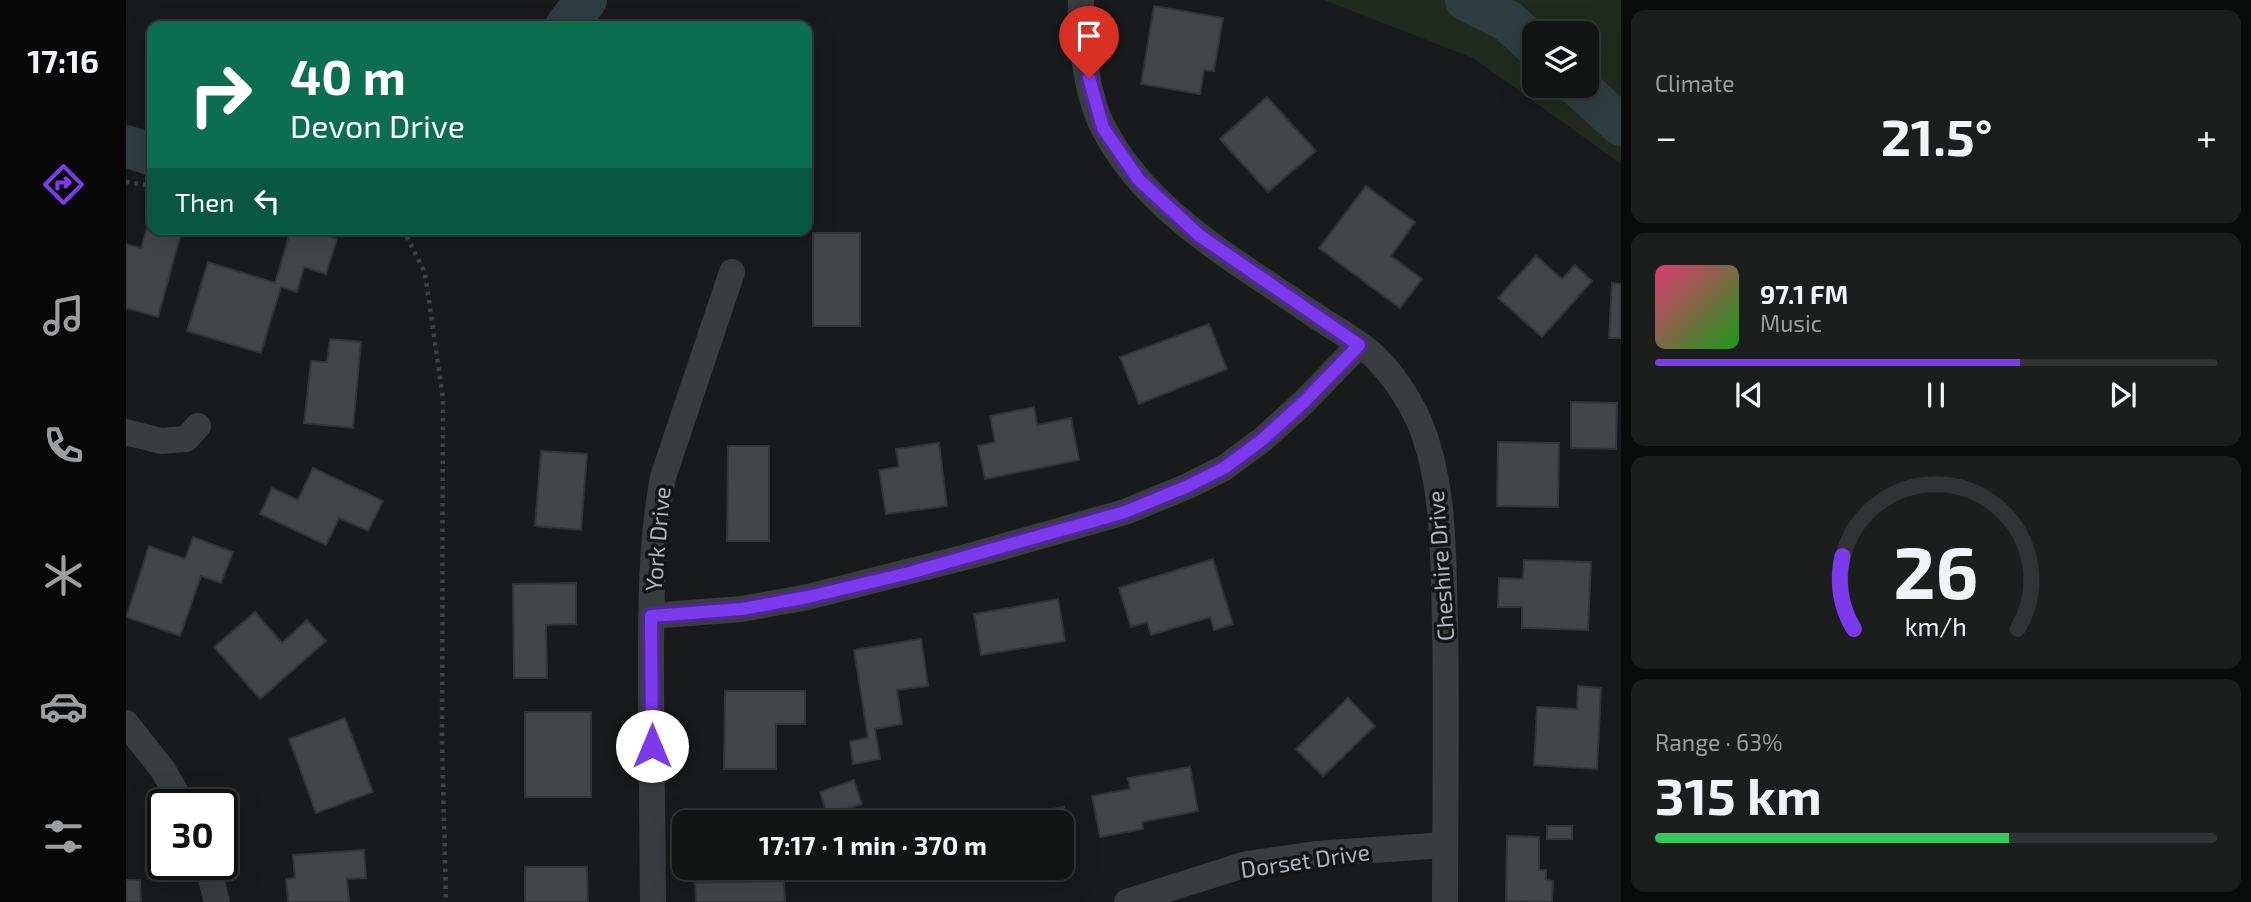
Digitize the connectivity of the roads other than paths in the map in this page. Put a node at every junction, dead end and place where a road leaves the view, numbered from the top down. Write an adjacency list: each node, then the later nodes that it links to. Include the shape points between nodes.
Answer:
1 (1081, 0): 3 (street, Cheshire Drive, via 1093,97 1103,128 1139,180 1200,236)
2 (732, 272): 6 (street, York Drive, via 663,477 653,538)
3 (1359, 345): 6 (street, via 1270,432 1224,468 1125,512 808,597 742,609); 9 (street, Cheshire Drive, via 1376,357 1418,420 1436,490 1443,538)
4 (198, 426): 5 (street, via 186,439)
5 (128, 439)
6 (651, 616): 12 (street, York Drive)
7 (126, 723): 8 (street)
8 (174, 789)
9 (1445, 845): 13 (street, Dorset Drive, via 1316,853 1247,864); 14 (street, Cheshire Drive)
10 (211, 880): 11 (street)
11 (217, 902)
12 (653, 902)
13 (1127, 902)
14 (1445, 902)

